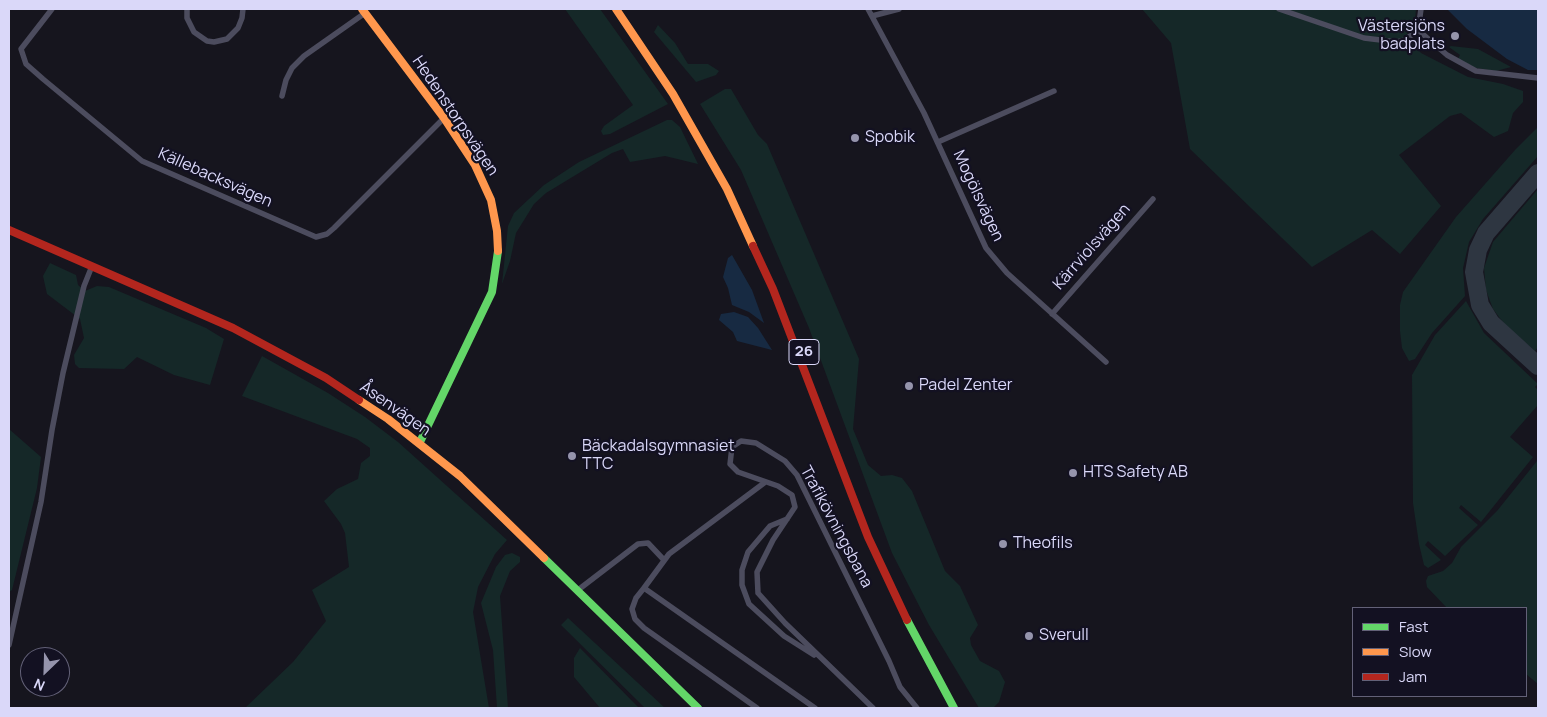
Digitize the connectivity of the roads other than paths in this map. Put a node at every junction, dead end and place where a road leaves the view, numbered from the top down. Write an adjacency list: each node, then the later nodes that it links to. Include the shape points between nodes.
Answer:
1 (52, 9): 16 (street, Källebacksvägen, via 21,48 26,64 43,79 142,161 316,237 334,228)
2 (187, 9): 3 (street, via 187,18 194,32 214,42 227,39 238,28)
3 (243, 9)
4 (616, 9): 38 (main road, 26, via 673,94 726,189 789,328 868,537 896,600)
5 (623, 9): 39 (main road, 26, via 693,115 761,247 795,326 872,535 932,660)
6 (868, 9): 11 (street, Mogölsvägen)
7 (899, 9): 11 (street)
8 (1279, 9): 12 (street, via 1336,30 1379,41 1405,40)
9 (1421, 9): 12 (street)
10 (363, 11): 15 (street, via 292,68); 16 (main road, Hedenstorpsvägen)
11 (872, 16): 17 (street, Mogölsvägen)
12 (1418, 30): 13 (street, via 1448,55 1476,70)
13 (1538, 78)
14 (1054, 91): 17 (street)
15 (282, 96)
16 (444, 118): 23 (main road, Hedenstorpsvägen, via 489,192 497,231 498,259 492,292)
17 (938, 142): 21 (street, Mogölsvägen, via 986,248 1007,273)
18 (1153, 199): 21 (street, Kärrviolsvägen)
19 (9, 230): 20 (main road, Åsenvägen)
20 (92, 266): 23 (main road, Åsenvägen, via 233,328 283,354 368,404); 29 (street, via 63,373 41,502)
21 (1052, 314): 22 (street, Mogölsvägen)
22 (1106, 362)
23 (420, 442): 28 (main road, Åsenvägen, via 460,476)
24 (764, 483): 25 (street, Trafikövningsbana, via 778,486 792,495 795,508); 26 (street); 37 (street, Trafikövningsbana, via 738,472 730,464 732,447 741,441 756,443 785,461 797,476 900,687)
25 (787, 519): 30 (street, Trafikövningsbana, via 757,572 758,593); 30 (street, Trafikövningsbana, via 770,526 748,552 742,570 742,585 748,604 784,636)
26 (664, 560): 27 (street); 28 (street, via 648,543 638,544)
27 (644, 588): 31 (street, via 632,609 635,619); 35 (street)
28 (578, 590): 32 (main road, Åsenvägen)
29 (9, 645)
30 (825, 662): 36 (street, Trafikövningsbana)
31 (748, 702): 33 (street); 34 (street)
32 (698, 708)
33 (753, 708)
34 (757, 708)
35 (814, 708)
36 (872, 708)
37 (916, 708)
38 (954, 708)
39 (960, 708)

